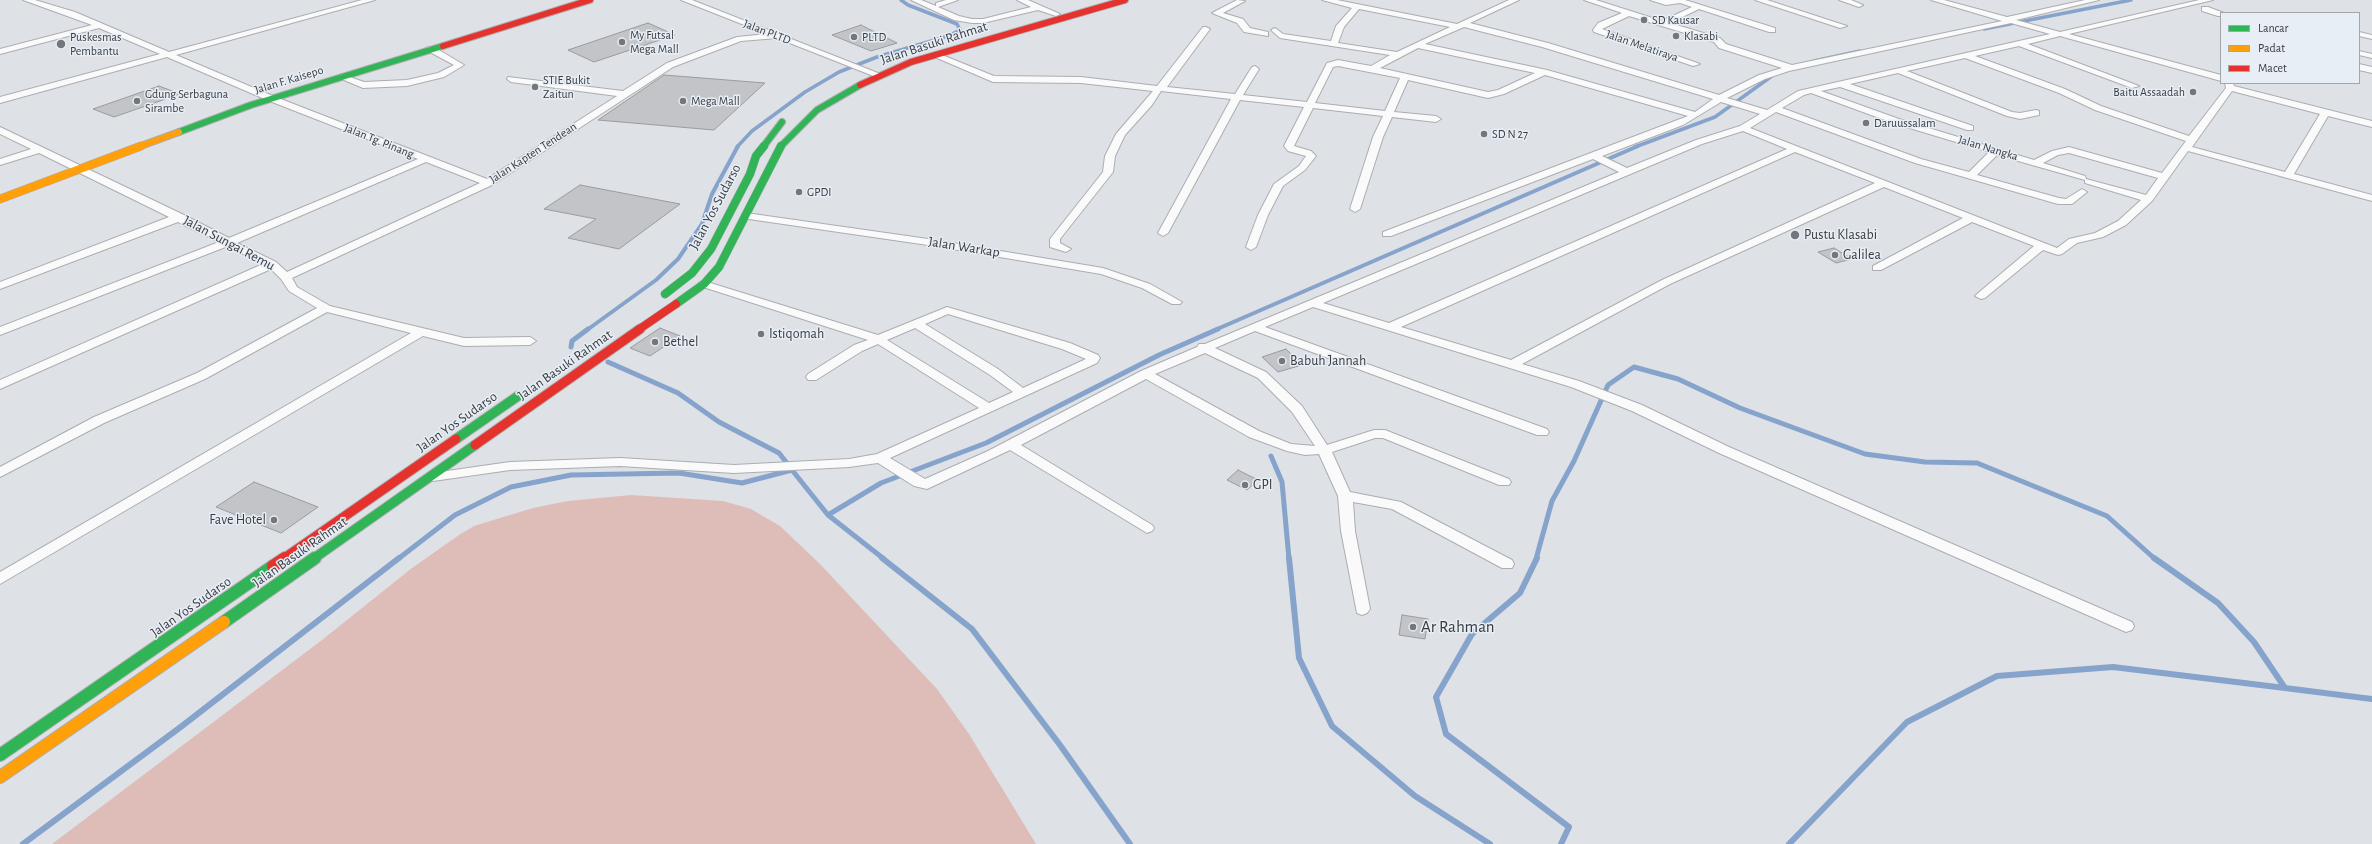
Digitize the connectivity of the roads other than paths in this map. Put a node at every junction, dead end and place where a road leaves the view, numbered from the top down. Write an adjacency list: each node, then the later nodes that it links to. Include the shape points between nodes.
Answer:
1 (27, 0): 32 (street, Jalan Tg. Pinang, via 72,14)
2 (371, 0): 49 (street)
3 (590, 0): 45 (main road, Jalan F. Kaisepo)
4 (685, 0): 40 (street, Jalan PLTD)
5 (915, 0): 22 (street, via 957,18 972,21 983,21)
6 (954, 0): 20 (street)
7 (1021, 0): 22 (street)
8 (1107, 0): 27 (main road)
9 (1125, 0): 50 (main road, Jalan Basuki Rahmat)
10 (1240, 0): 38 (street, via 1216,13 1240,21 1247,30)
11 (1326, 0): 23 (street)
12 (1515, 0): 31 (street)
13 (1588, 0): 26 (street, Jalan Melatiraya)
14 (1654, 0): 36 (street, via 1666,3 1680,1)
15 (1759, 0): 33 (street)
16 (1843, 0): 21 (street)
17 (1935, 0): 29 (street)
18 (2095, 0): 29 (street)
19 (2209, 0): 37 (street)
20 (939, 5)
21 (1859, 5)
22 (1039, 7): 27 (street)
23 (1357, 8): 31 (street); 42 (street, via 1340,26)
24 (1695, 9): 30 (street)
25 (2205, 9): 28 (street)
26 (1628, 13): 30 (street); 53 (street, Jalan Melatiraya, via 1601,25 1597,30)
27 (1056, 14): 59 (main road)
28 (2220, 14)
29 (2011, 21): 37 (street); 55 (street)
30 (1663, 24): 55 (street, via 1717,40 1725,47)
31 (1459, 25): 44 (street); 77 (street, via 1545,45)
32 (98, 26): 46 (street); 49 (street, Jalan Tg. Pinang)
33 (1843, 26)
34 (1206, 29): 71 (street)
35 (1275, 30): 42 (street, via 1280,36)
36 (1772, 30)
37 (2054, 33): 43 (street); 66 (street)
38 (1266, 34)
39 (2360, 34): 41 (street)
40 (778, 36): 60 (street, Jalan PLTD, via 848,64); 73 (street, Jalan Kapten Tendean, via 740,39 700,52 670,65)
41 (2372, 37)
42 (1334, 43): 48 (street)
43 (2019, 43): 51 (street); 70 (street)
44 (1416, 45): 48 (street); 61 (street)
45 (431, 50): 64 (main road, Jalan F. Kaisepo); 64 (street, via 460,65 441,75 407,83 362,85)
46 (0, 52)
47 (2360, 53): 52 (street)
48 (1397, 54): 57 (street)
49 (167, 55): 74 (street, Jalan Tg. Pinang); 76 (street)
50 (934, 55): 63 (main road, Jalan Basuki Rahmat); 71 (street, via 993,79 1081,80)
51 (1965, 55): 62 (street); 90 (street, via 2062,91)
52 (2372, 56)
53 (1696, 64)
54 (2360, 67): 58 (street)
55 (1792, 68): 77 (street, via 1743,85)
56 (1255, 69): 75 (street)
57 (1372, 69): 65 (street); 78 (street, via 1338,63 1330,65)
58 (2372, 70)
59 (867, 71): 60 (main road); 63 (street)
60 (857, 72)
61 (1544, 72): 65 (street, via 1493,95); 84 (street)
62 (1899, 72): 68 (street); 80 (street, via 2010,114 2020,116)
63 (879, 75): 111 (main road, Jalan Basuki Rahmat, via 832,100 793,130 783,142 759,185)
64 (341, 77): 74 (main road, Jalan F. Kaisepo)
65 (1405, 77): 83 (street)
66 (2220, 78)
67 (511, 79): 73 (street)
68 (1838, 84): 72 (street); 88 (street)
69 (2229, 85): 81 (street); 90 (street)
70 (2135, 86)
71 (1160, 88): 75 (street); 120 (street, via 1150,103 1121,134 1110,156 1108,172 1055,239 1054,245)
72 (1812, 91): 79 (street, via 1792,97); 93 (street, Jalan Nangka, via 1896,121)
73 (623, 94): 103 (street, Jalan Kapten Tendean)
74 (270, 98): 95 (street, Jalan Tg. Pinang); 98 (main road, Jalan F. Kaisepo)
75 (1236, 98): 78 (street); 114 (street)
76 (0, 100)
77 (1724, 101): 79 (street); 84 (street)
78 (1309, 106): 83 (street); 118 (street, via 1289,146 1293,150 1308,153 1309,159 1302,168 1279,184 1263,215)
79 (1767, 111): 87 (street); 101 (street)
80 (2036, 113)
81 (2325, 113): 86 (street); 100 (street)
82 (792, 114): 119 (main road, Jalan Yos Sudarso, via 776,129 756,156 750,174)
83 (1390, 114): 85 (street); 110 (street, via 1378,137)
84 (1696, 115): 94 (street)
85 (1436, 119)
86 (2372, 124)
87 (1743, 128): 91 (street); 99 (street)
88 (1970, 128)
89 (0, 130): 92 (street, Jalan Sungai Remu)
90 (2188, 144): 100 (street); 102 (street)
91 (1794, 149): 104 (street); 133 (street)
92 (38, 150): 96 (street); 98 (street, Jalan Sungai Remu)
93 (1996, 150): 97 (street, Jalan Nangka); 101 (street)
94 (1597, 158): 99 (street); 115 (street)
95 (426, 159): 103 (street, Jalan Tg. Pinang); 116 (street)
96 (0, 162)
97 (2035, 163): 102 (street, Jalan Nangka, via 2055,153 2069,150); 109 (street)
98 (80, 168): 108 (main road, Jalan F. Kaisepo); 112 (street, Jalan Sungai Remu)
99 (1623, 170): 130 (street)
100 (2288, 175): 107 (street)
101 (1970, 177): 106 (street, via 2064,203)
102 (2164, 177): 109 (street)
103 (488, 183): 124 (street, Jalan Kapten Tendean)
104 (1884, 183): 113 (street); 140 (street, via 1666,282)
105 (2372, 185): 107 (street)
106 (2082, 192)
107 (2369, 197)
108 (0, 199)
109 (2148, 199): 117 (street, via 2122,224 2099,235 2074,242 2058,252)
110 (1356, 209)
111 (746, 216): 121 (main road, Jalan Basuki Rahmat); 129 (street, Jalan Warkap, via 928,242 1103,271 1146,286)
112 (180, 217): 116 (street, Jalan Sungai Remu); 126 (street)
113 (1971, 218): 117 (street); 123 (street)
114 (1163, 232)
115 (1387, 234)
116 (227, 243): 122 (street, Jalan Sungai Remu); 135 (street)
117 (2042, 245): 127 (street)
118 (1251, 247)
119 (711, 249): 121 (main road); 128 (main road, Jalan Yos Sudarso, via 692,273)
120 (1066, 249)
121 (729, 250): 125 (main road, Jalan Basuki Rahmat, via 719,267)
122 (272, 264): 124 (street, Jalan Sungai Remu); 143 (street)
123 (1877, 268)
124 (286, 277): 131 (street, Jalan Sungai Remu, via 293,289)
125 (704, 284): 137 (street); 152 (main road, Jalan Basuki Rahmat)
126 (0, 286)
127 (1981, 296)
128 (654, 302)
129 (1176, 302)
130 (1312, 303): 133 (street); 134 (street)
131 (326, 308): 136 (street, Jalan Sungai Remu); 151 (street, via 272,335 201,376 99,420)
132 (916, 322): 137 (street); 145 (street); 145 (street, via 947,310 1066,346 1094,358)
133 (1392, 326): 140 (street)
134 (1254, 327): 139 (street); 147 (street)
135 (0, 331)
136 (421, 332): 138 (street, Jalan Sungai Remu, via 467,343); 158 (street)
137 (878, 339): 142 (street, via 854,350); 146 (street)
138 (530, 341)
139 (1203, 347): 141 (street); 149 (street, via 1262,375 1297,409)
140 (1513, 364): 160 (street, via 1575,384 1658,416 1724,450)
141 (1145, 374): 148 (street); 149 (street, via 1254,434 1299,449)
142 (812, 377)
143 (0, 385)
144 (524, 392): 153 (main road, Jalan Yos Sudarso)
145 (1022, 393): 146 (street)
146 (988, 408): 150 (street)
147 (1542, 432)
148 (1011, 445): 150 (street, via 936,482 923,484); 156 (street)
149 (1324, 450): 154 (street, via 1374,434 1385,434); 155 (street)
150 (884, 461): 152 (street, via 734,469 620,462 510,466)
151 (0, 472)
152 (430, 477): 153 (street); 162 (main road, Jalan Basuki Rahmat)
153 (396, 482): 161 (main road, Jalan Yos Sudarso)
154 (1504, 482)
155 (1345, 496): 157 (street, via 1396,505); 159 (street, via 1348,531)
156 (1148, 528)
157 (1507, 564)
158 (0, 579)
159 (1362, 610)
160 (2126, 626)
161 (0, 755)
162 (0, 777)

